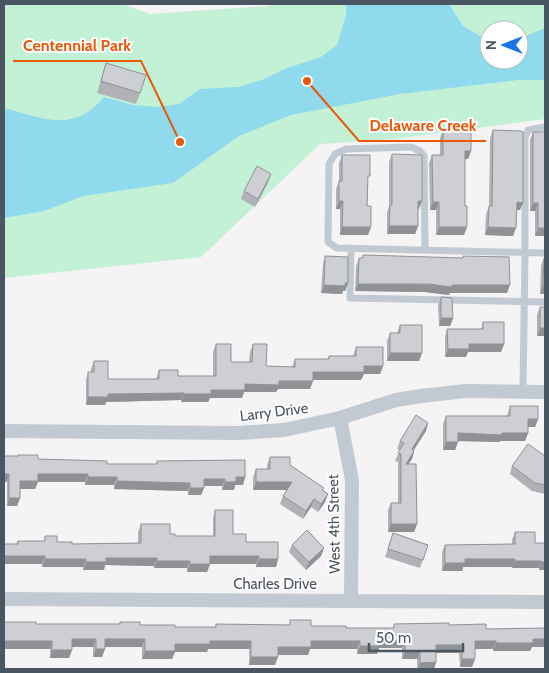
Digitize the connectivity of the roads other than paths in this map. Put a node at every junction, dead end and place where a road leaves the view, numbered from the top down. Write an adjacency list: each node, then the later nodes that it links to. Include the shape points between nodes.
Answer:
1 (545, 127): 4 (lane, via 528,130 525,137)
2 (350, 249): 3 (lane); 3 (lane, via 337,248 328,242 329,164 335,154 346,150 411,147 420,150 424,156); 6 (lane, via 350,298)
3 (425, 250): 4 (lane)
4 (526, 252): 5 (lane); 6 (lane)
5 (545, 253)
6 (525, 302): 7 (lane); 8 (lane)
7 (545, 302)
8 (523, 391): 9 (street, Larry Drive); 10 (street, Larry Drive, via 430,394 396,400)
9 (545, 392)
10 (340, 418): 11 (street, Larry Drive, via 284,430 239,434); 13 (street, West 4th Street, via 352,480)
11 (4, 432)
12 (4, 599): 13 (street, Charles Drive)
13 (351, 601): 14 (street, Charles Drive)
14 (545, 602)

